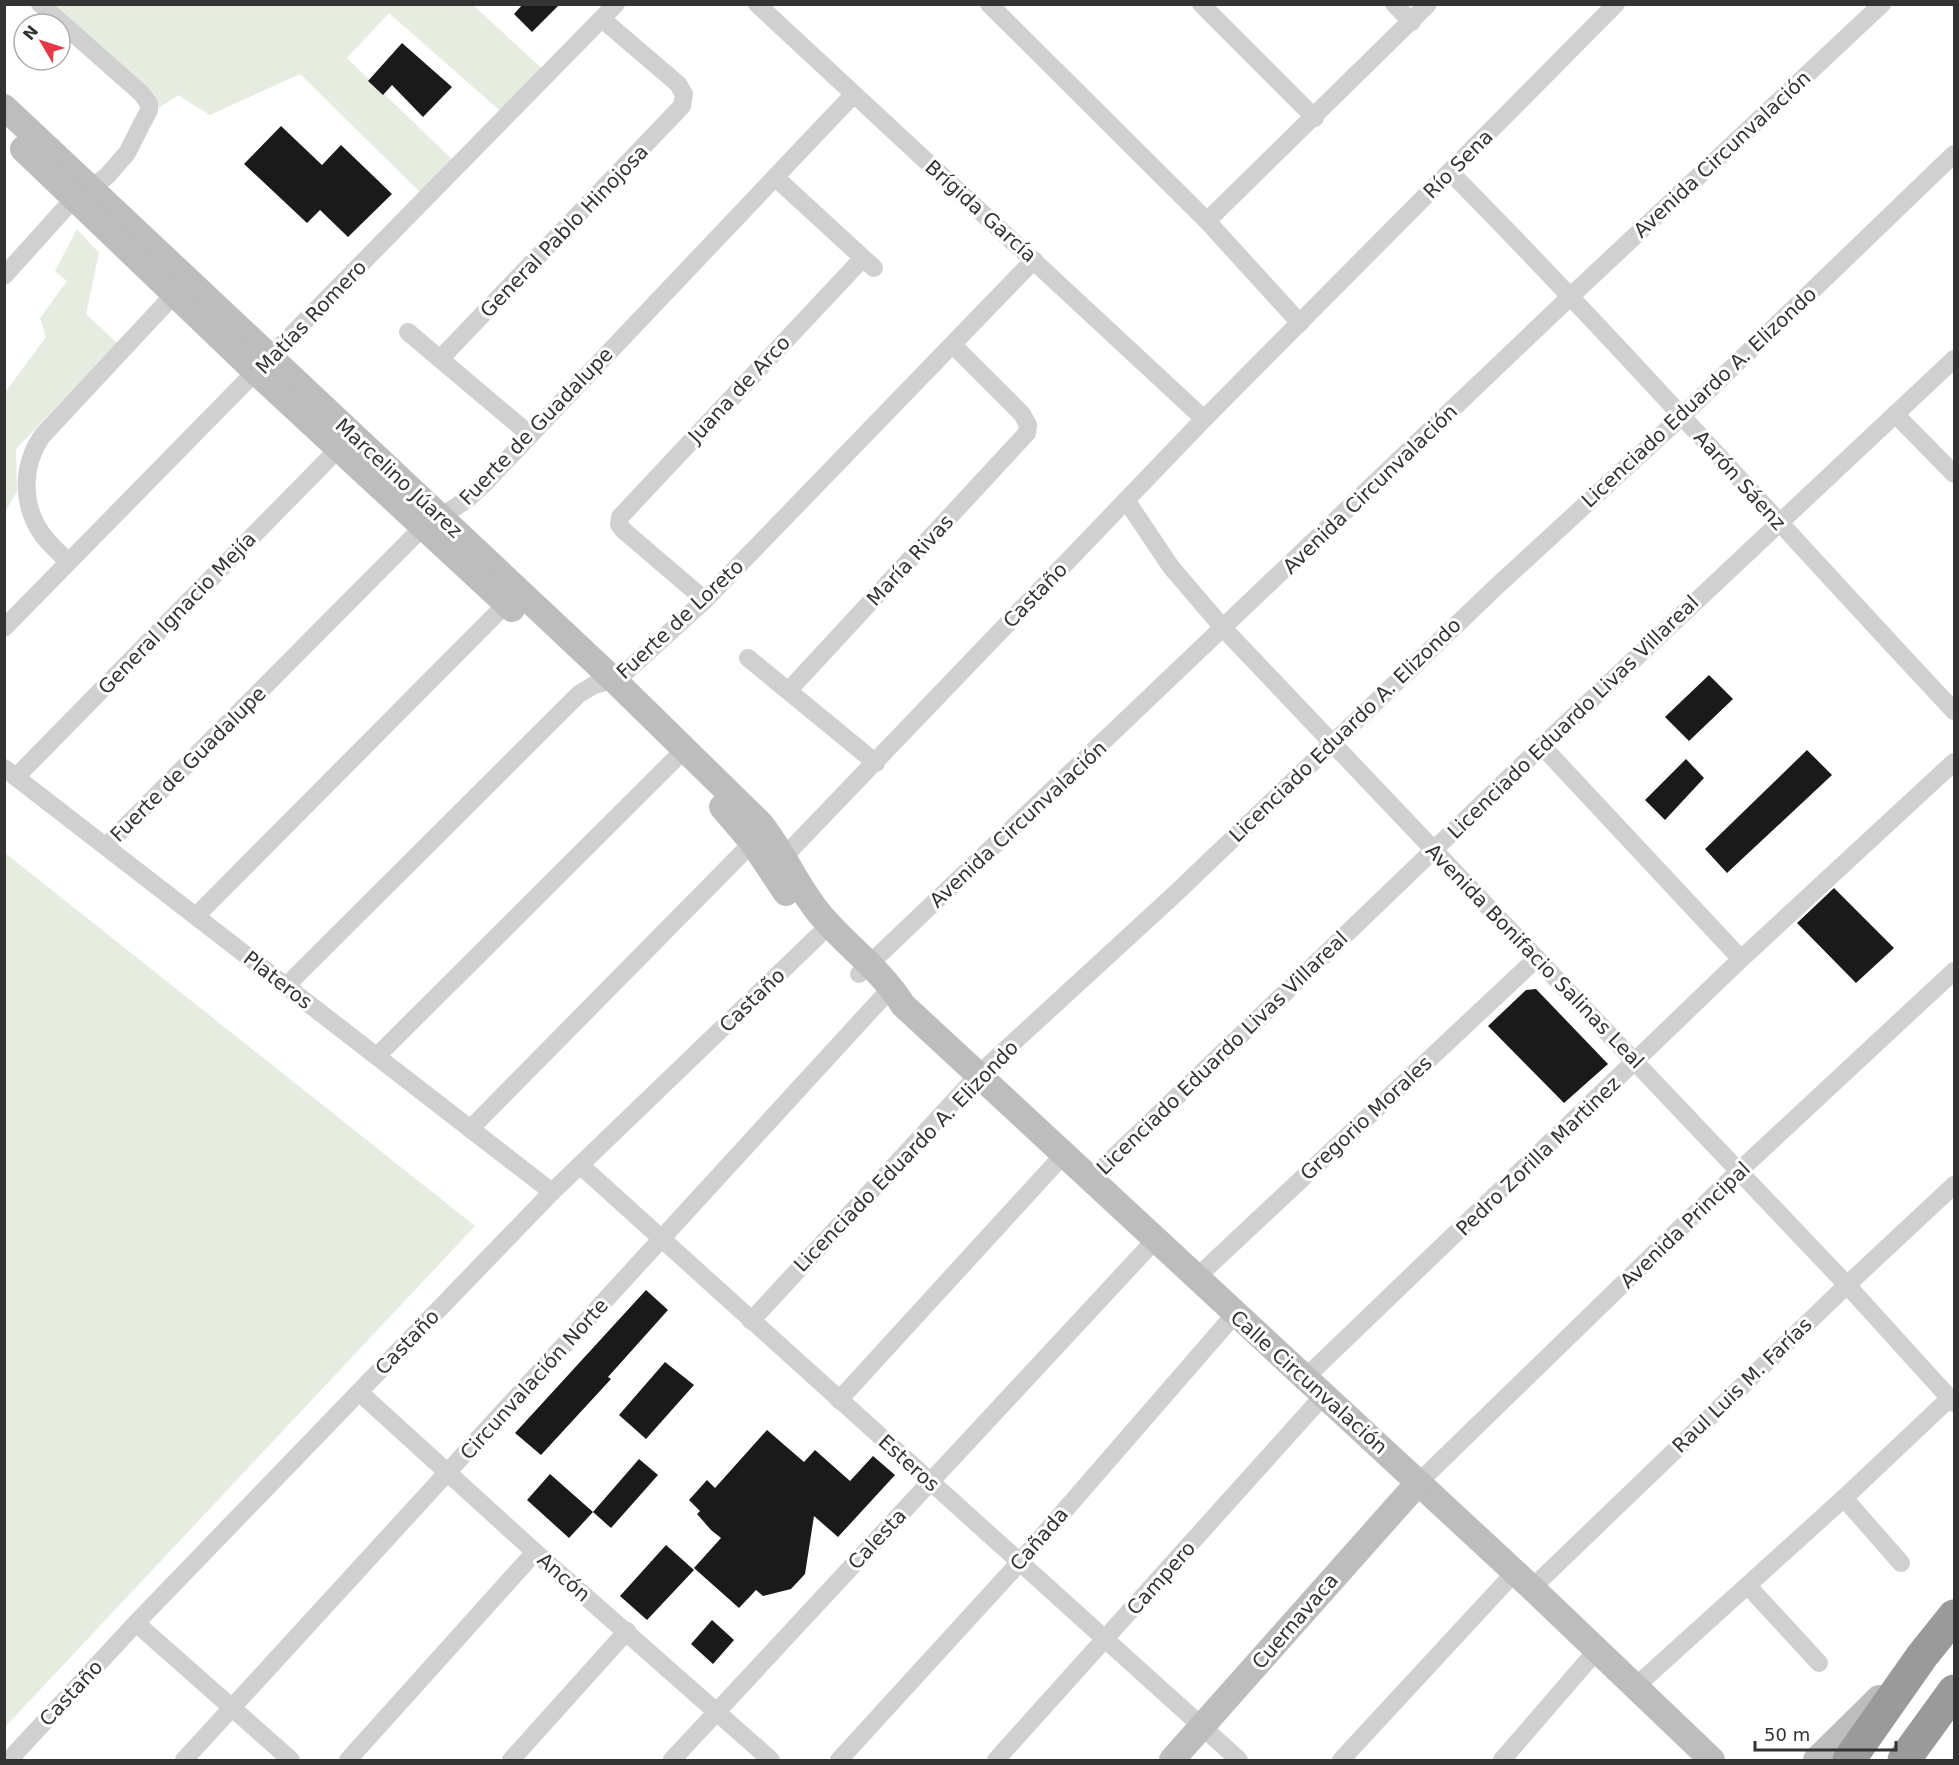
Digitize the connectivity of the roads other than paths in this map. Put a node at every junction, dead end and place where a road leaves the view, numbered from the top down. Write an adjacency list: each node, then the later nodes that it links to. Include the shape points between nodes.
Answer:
1 (40, 4): 19 (street, via 149,104 147,116 127,153)
2 (616, 4): 10 (street, Matías Romero)
3 (757, 4): 12 (street, Brígida García)
4 (989, 4): 20 (street)
5 (1201, 4): 14 (street)
6 (1394, 4): 11 (street)
7 (1428, 4): 11 (street)
8 (1616, 4): 17 (street, Río Sena)
9 (1882, 4): 24 (street, Avenida Circunvalación)
10 (602, 19): 28 (street, General Pablo Hinojosa, via 678,84 684,94 682,106); 30 (street, Matías Romero)
11 (1412, 22): 14 (street)
12 (853, 95): 18 (street, Fuerte de Guadalupe); 21 (street, Brígida García)
13 (4, 107): 19 (street, Marcelino Júarez)
14 (1315, 118): 20 (street)
15 (4, 131): 19 (street, Marcelino Júarez)
16 (1954, 154): 32 (street, Licenciado Eduardo A. Elizondo)
17 (1450, 172): 24 (street, Aarón Sáenz); 25 (street, Río Sena)
18 (776, 178): 34 (street, Fuerte de Guadalupe); 42 (street, Juana de Arco, via 868,263 620,517 623,530)
19 (83, 194): 22 (street); 23 (street, Marcelino Júarez)
20 (1208, 221): 25 (street)
21 (1034, 260): 27 (street, Fuerte de Loreto); 33 (street, Brígida García)
22 (4, 276)
23 (180, 287): 30 (street, Marcelino Júarez); 40 (street, via 31,452 26,481 35,521)
24 (1572, 295): 32 (street, Aarón Sáenz); 44 (street, Avenida Circunvalación)
25 (1300, 323): 33 (street, Castaño)
26 (408, 332): 28 (street)
27 (953, 345): 42 (street, Fuerte de Loreto); 47 (street, María Rivas, via 1022,414 1028,425 1027,434)
28 (440, 359): 34 (street)
29 (1954, 359): 31 (street, Licenciado Eduardo Livas Villareal)
30 (265, 365): 35 (street, Marcelino Júarez); 40 (street, Matías Romero)
31 (1895, 414): 36 (street); 39 (street, Licenciado Eduardo Livas Villareal)
32 (1682, 416): 39 (street, Aarón Sáenz); 49 (street, Licenciado Eduardo A. Elizondo)
33 (1204, 419): 37 (street, Castaño)
34 (529, 435): 38 (street, Fuerte de Guadalupe, via 469,498)
35 (346, 441): 38 (street, Marcelino Júarez); 54 (street, General Ignacio Mejía)
36 (1954, 474)
37 (1126, 500): 44 (street, Avenida Bonifacio Salinas Leal, via 1171,567); 53 (street, Castaño)
38 (432, 522): 41 (street, Marcelino Júarez); 56 (street, Fuerte de Guadalupe)
39 (1778, 523): 48 (street, Aarón Sáenz); 50 (street, Licenciado Eduardo Livas Villareal)
40 (67, 561): 43 (street, Matías Romero)
41 (512, 597): 46 (street, Marcelino Júarez); 59 (street)
42 (705, 600): 46 (street, Fuerte de Loreto, via 630,670)
43 (4, 628)
44 (1224, 629): 49 (street, Avenida Bonifacio Salinas Leal); 63 (street, Avenida Circunvalación)
45 (748, 658): 47 (street)
46 (605, 683): 51 (street, Marcelino Júarez); 65 (street, Fuerte de Loreto, via 571,701)
47 (789, 690): 53 (street)
48 (1954, 711)
49 (1331, 743): 57 (street, Avenida Bonifacio Salinas Leal); 69 (street, Licenciado Eduardo A. Elizondo, via 1175,894)
50 (1542, 746): 57 (street, Licenciado Eduardo Livas Villareal); 62 (street)
51 (679, 755): 55 (street, Marcelino Júarez, via 718,803); 67 (street)
52 (1954, 762): 62 (street, Pedro Zorilla Martinez)
53 (876, 763): 58 (street, Castaño)
54 (10, 772): 56 (street, Plateros)
55 (759, 836): 58 (street, Marcelino Júarez); 70 (street)
56 (106, 846): 59 (street, Plateros)
57 (1434, 851): 61 (street, Avenida Bonifacio Salinas Leal); 74 (street, Licenciado Eduardo Livas Villareal)
58 (778, 863): 60 (street, Calle Circunvalación, via 798,911); 63 (street, Calle Circunvalación)
59 (196, 916): 65 (street, Plateros)
60 (818, 936): 63 (street, Calle Circunvalación); 72 (street, Castaño)
61 (1537, 958): 68 (street, Avenida Bonifacio Salinas Leal); 79 (street, Gregorio Morales)
62 (1741, 958): 68 (street, Pedro Zorilla Martinez)
63 (864, 969): 66 (street, Calle Circunvalación)
64 (1954, 971): 73 (street, Avenida Principal)
65 (286, 986): 67 (street, Plateros)
66 (893, 997): 69 (street, Calle Circunvalación); 77 (street, Circunvalación Norte)
67 (377, 1056): 70 (street, Plateros)
68 (1636, 1062): 73 (street, Avenida Bonifacio Salinas Leal); 83 (street, Pedro Zorilla Martinez)
69 (978, 1075): 71 (street, Calle Circunvalación); 82 (street, Licenciado Eduardo A. Elizondo)
70 (470, 1128): 76 (street, Plateros)
71 (1065, 1153): 74 (street, Calle Circunvalación); 86 (street, Licenciado Eduardo Livas Villareal)
72 (580, 1166): 76 (street, Castaño); 77 (street, Esteros)
73 (1739, 1171): 80 (street, Avenida Bonifacio Salinas Leal); 90 (street, Avenida Principal)
74 (1091, 1179): 78 (street, Calle Circunvalación)
75 (1954, 1187): 80 (street, Raul Luis M. Farías)
76 (552, 1192): 84 (street, Castaño)
77 (661, 1239): 82 (street, Esteros); 88 (street, Circunvalación Norte)
78 (1156, 1239): 79 (street, Calle Circunvalación); 89 (street, Calesta)
79 (1196, 1278): 81 (street, Calle Circunvalación)
80 (1847, 1285): 87 (street, Avenida Bonifacio Salinas Leal); 95 (street, Raul Luis M. Farías)
81 (1235, 1314): 83 (street, Calle Circunvalación); 93 (street, Cañada)
82 (751, 1321): 86 (street, Esteros)
83 (1305, 1378): 85 (street, Calle Circunvalación)
84 (359, 1392): 88 (street, Ancón); 98 (street, Castaño)
85 (1324, 1395): 90 (street, Calle Circunvalación); 100 (street, Campero)
86 (839, 1400): 89 (street, Esteros)
87 (1952, 1401): 91 (street)
88 (448, 1473): 92 (street, Ancón); 106 (street, Circunvalación Norte)
89 (930, 1482): 93 (street, Esteros); 107 (street, Calesta)
90 (1418, 1483): 95 (street, Calle Circunvalación); 108 (street, Cuernavaca)
91 (1845, 1498): 94 (street); 96 (street)
92 (534, 1552): 99 (street, Ancón); 112 (street)
93 (1019, 1563): 100 (street, Esteros); 116 (street, Cañada)
94 (1901, 1563)
95 (1523, 1580): 101 (street, Calle Circunvalación); 120 (street, Raul Luis M. Farías)
96 (1748, 1586): 103 (street); 104 (street)
97 (1954, 1616): 102 (highway)
98 (136, 1623): 106 (street); 109 (street, Castaño)
99 (627, 1631): 107 (street, Ancón); 113 (street)
100 (1105, 1639): 108 (street, Esteros); 117 (street, Campero)
101 (1597, 1650): 104 (street, Calle Circunvalación); 121 (street)
102 (1922, 1656): 123 (street); 124 (highway)
103 (1819, 1662)
104 (1635, 1687): 122 (street, Calle Circunvalación)
105 (1954, 1691): 125 (highway)
106 (232, 1707): 110 (street, Circunvalación Norte); 111 (street)
107 (717, 1712): 114 (street, Calesta); 115 (street, Ancón)
108 (1202, 1727): 118 (street, Cuernavaca); 119 (street, Esteros)
109 (9, 1761)
110 (184, 1761)
111 (291, 1761)
112 (348, 1761)
113 (511, 1761)
114 (672, 1761)
115 (771, 1761)
116 (839, 1761)
117 (996, 1761)
118 (1173, 1761)
119 (1239, 1761)
120 (1341, 1761)
121 (1502, 1761)
122 (1712, 1761)
123 (1816, 1761)
124 (1849, 1761)
125 (1904, 1761)

